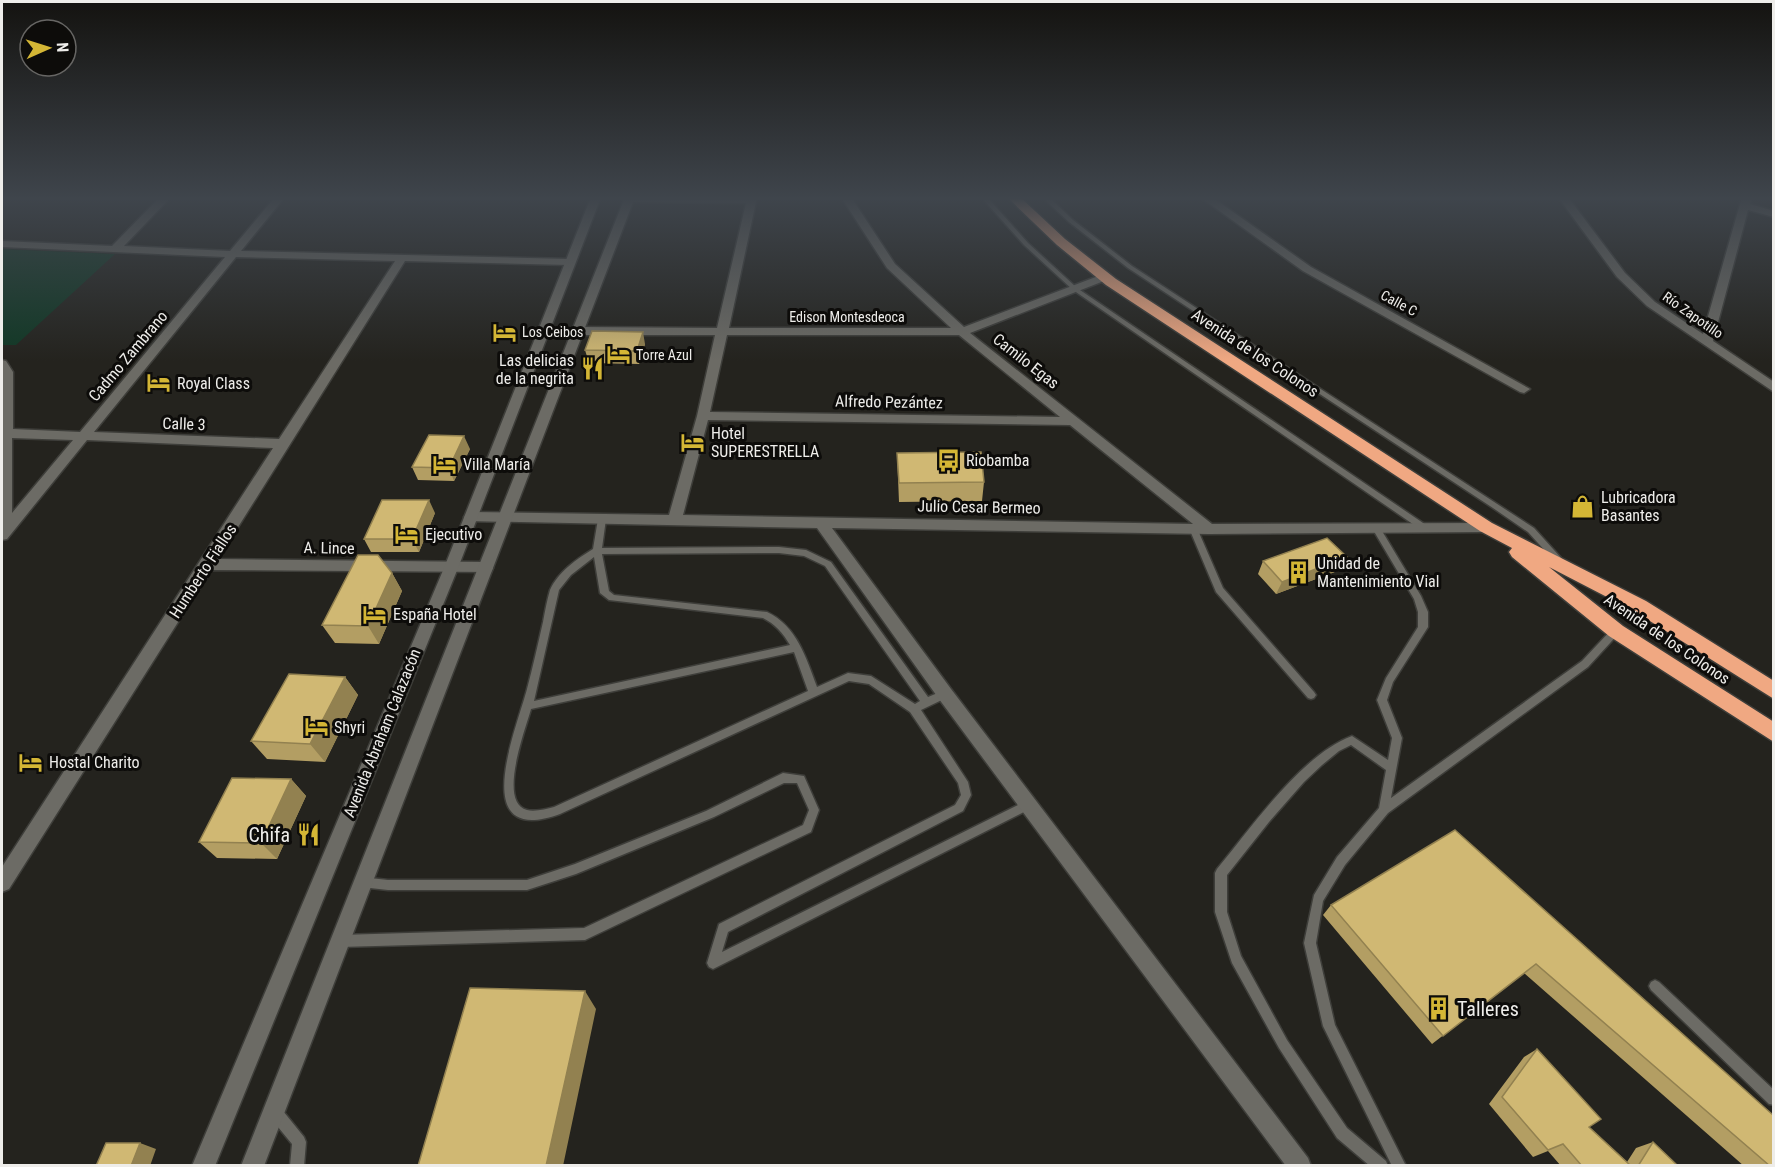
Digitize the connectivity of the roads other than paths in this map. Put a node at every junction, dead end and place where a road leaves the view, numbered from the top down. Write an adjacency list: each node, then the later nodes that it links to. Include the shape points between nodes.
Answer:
1 (185, 251): 13 (street)
2 (237, 251): 13 (street, Cadmo Zambrano)
3 (573, 251): 15 (street, Avenida Abraham Calazacón)
4 (610, 251): 18 (street)
5 (740, 251): 19 (street)
6 (882, 251): 20 (street, Camilo Egas, via 891,266)
7 (1034, 251): 17 (lane)
8 (1073, 251): 16 (highway, Avenida de los Colonos)
9 (1110, 251): 45 (lane, via 1531,530)
10 (1282, 251): 24 (street, Calle C)
11 (1603, 251): 21 (street, Río Zapotillo, via 1651,304)
12 (1733, 251): 21 (street)
13 (235, 254): 14 (street); 28 (street, Cadmo Zambrano)
14 (402, 258): 15 (street); 29 (street, Humberto Fiallos)
15 (569, 262): 30 (street, Avenida Abraham Calazacón)
16 (1106, 277): 17 (street, Edison Montesdeoca); 35 (highway, Avenida de los Colonos)
17 (1075, 289): 20 (street, Edison Montesdeoca); 36 (lane)
18 (579, 332): 19 (street, Edison Montesdeoca); 31 (street)
19 (722, 332): 20 (street, Edison Montesdeoca); 25 (street)
20 (962, 332): 26 (street, Camilo Egas)
21 (1706, 343): 23 (street, Río Zapotillo)
22 (2, 364): 27 (street, via 7,372)
23 (1773, 388)
24 (1524, 389)
25 (703, 416): 26 (street, Alfredo Pezántez); 33 (street)
26 (1075, 421): 39 (street, Camilo Egas)
27 (6, 432): 28 (street, Calle 3); 40 (street)
28 (83, 437): 29 (street, Calle 3); 40 (street, Cadmo Zambrano)
29 (284, 444): 42 (street, Humberto Fiallos)
30 (471, 517): 31 (street, Julio Cesar Bermeo); 43 (street, Avenida Abraham Calazacón)
31 (507, 518): 32 (street, Julio Cesar Bermeo); 44 (street)
32 (602, 519): 33 (street, Julio Cesar Bermeo); 41 (lane)
33 (674, 521): 34 (street, Julio Cesar Bermeo)
34 (821, 523): 37 (street, Julio Cesar Bermeo); 50 (street)
35 (1486, 526): 36 (street, Julio Cesar Bermeo); 45 (highway, Avenida de los Colonos); 46 (highway, Avenida de los Colonos)
36 (1422, 527): 38 (street, Julio Cesar Bermeo)
37 (1193, 528): 39 (street, Julio Cesar Bermeo); 51 (lane, via 1219,590)
38 (1376, 528): 39 (street, Julio Cesar Bermeo); 56 (lane, via 1423,612 1423,627 1389,681 1382,700 1397,738)
39 (1209, 529)
40 (3, 533)
41 (597, 551): 47 (lane, via 605,593 612,598 764,615 782,624); 52 (lane, via 806,553 828,564); 53 (lane, via 574,564 555,590)
42 (208, 564): 43 (street, A. Lince); 60 (street, Humberto Fiallos)
43 (451, 568): 44 (street, A. Lince); 65 (street, Avenida Abraham Calazacón)
44 (486, 568): 59 (street)
45 (1566, 568): 48 (highway, Avenida de los Colonos, via 1640,606)
46 (1616, 631): 55 (highway, Avenida de los Colonos); 58 (lane, via 1585,664)
47 (796, 648): 49 (lane); 53 (lane)
48 (1773, 692)
49 (814, 693): 53 (lane, via 556,811 531,817 522,814 510,798 511,762); 54 (lane, via 848,677 871,680)
50 (945, 694): 52 (lane); 57 (street)
51 (1311, 695)
52 (926, 702): 54 (lane)
53 (528, 706)
54 (914, 709): 57 (lane, via 963,782 966,795 959,808 723,928 713,963)
55 (1773, 733)
56 (1390, 767): 58 (lane); 69 (lane, via 1352,740 1341,744 1304,775 1221,873 1221,912 1236,959 1282,1044 1342,1133)
57 (1030, 804): 68 (street)
58 (1384, 810): 70 (lane, via 1341,861 1318,899 1310,943 1329,1026)
59 (361, 882): 61 (street); 61 (lane, via 526,885 576,869 710,814 783,778 800,779 814,810 807,828 585,934)
60 (2, 883)
61 (338, 941): 64 (street)
62 (1655, 986): 63 (lane)
63 (1773, 1099)
64 (273, 1110): 66 (street); 67 (lane, via 299,1142)
65 (203, 1166)
66 (252, 1166)
67 (297, 1166)
68 (1300, 1166)
69 (1381, 1166)
70 (1400, 1166)

